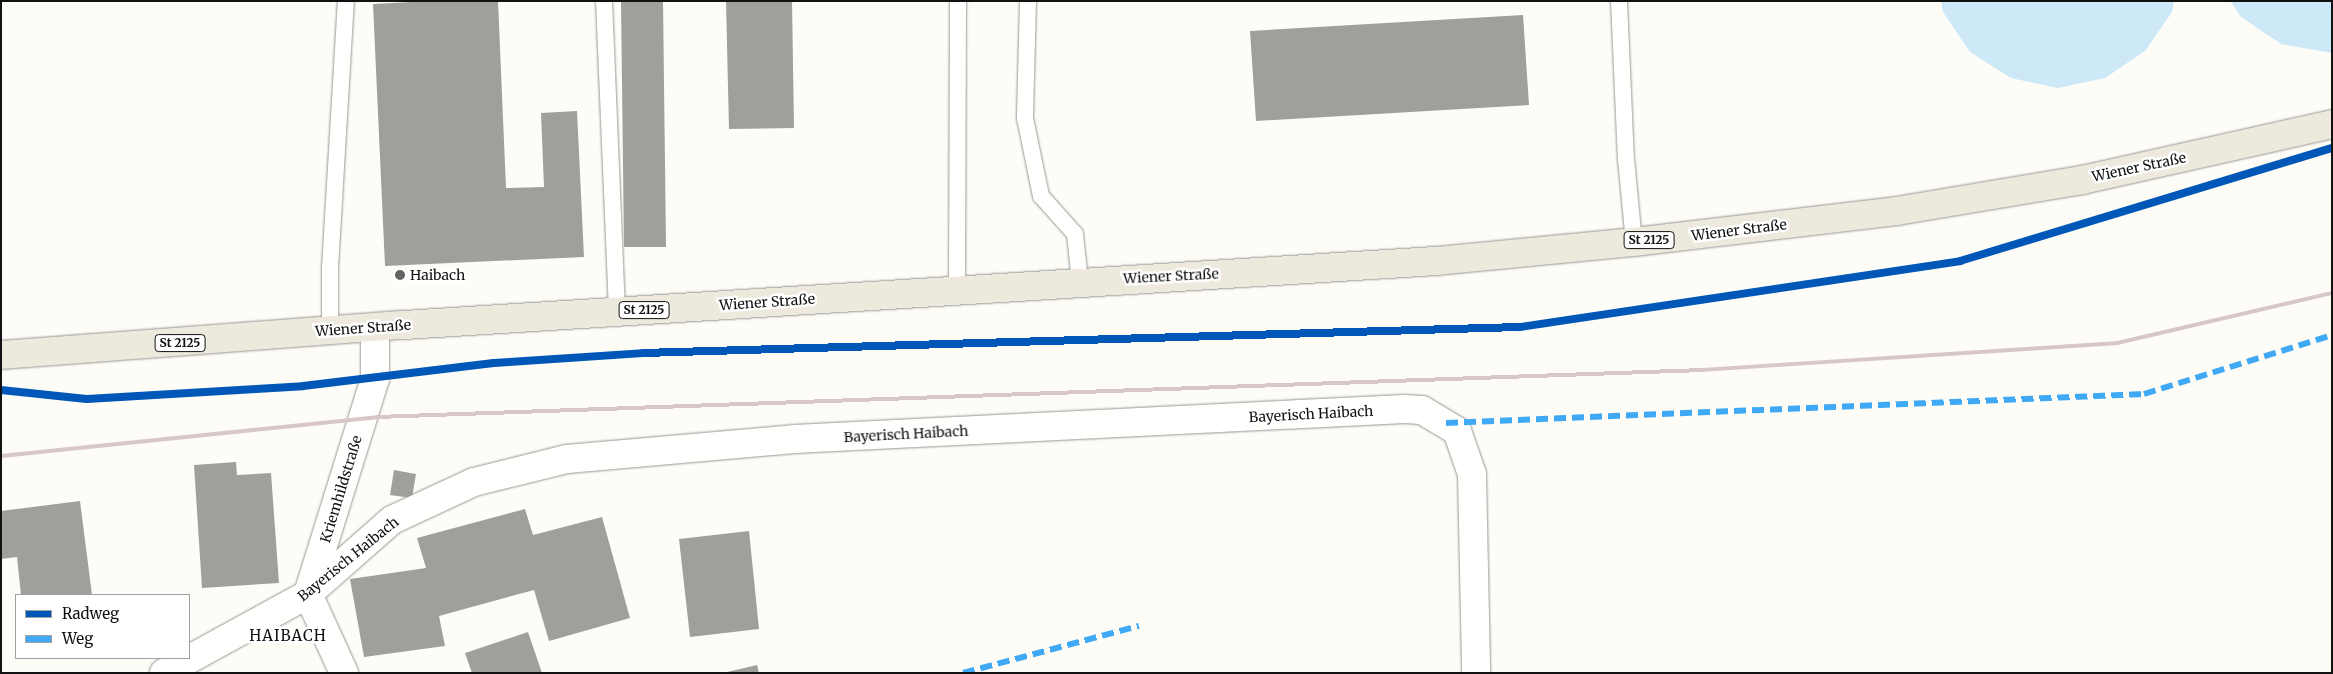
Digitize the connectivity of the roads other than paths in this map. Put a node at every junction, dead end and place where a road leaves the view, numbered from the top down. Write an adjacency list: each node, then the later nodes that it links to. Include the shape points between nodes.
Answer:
1 (346, 1): 12 (lane, via 330,268)
2 (604, 1): 10 (lane)
3 (958, 1): 9 (lane)
4 (1028, 1): 8 (lane, via 1025,118 1041,196 1075,234)
5 (1618, 1): 7 (lane)
6 (2332, 124): 7 (main road, Wiener Straße / St 2125, via 2082,180 1916,208)
7 (1634, 242): 8 (main road, Wiener Straße / St 2125, via 1436,261)
8 (1080, 282): 9 (main road, Wiener Straße / St 2125)
9 (957, 289): 10 (main road, Wiener Straße / St 2125)
10 (616, 312): 11 (main road, Wiener Straße / St 2125)
11 (375, 327): 12 (main road, Wiener Straße / St 2125); 14 (street, Kriemhildstraße, via 375,379)
12 (330, 331): 13 (main road, Wiener Straße / St 2125)
13 (1, 356)
14 (308, 594): 15 (street, Bayerisch Haibach); 18 (street); 19 (street, Bayerisch Haibach, via 392,520 474,482 568,458 794,439 1422,410 1457,431 1472,474)
15 (190, 659)
16 (190, 659): 17 (street, Bayerisch Haibach)
17 (164, 673)
18 (344, 673)
19 (1476, 673)

